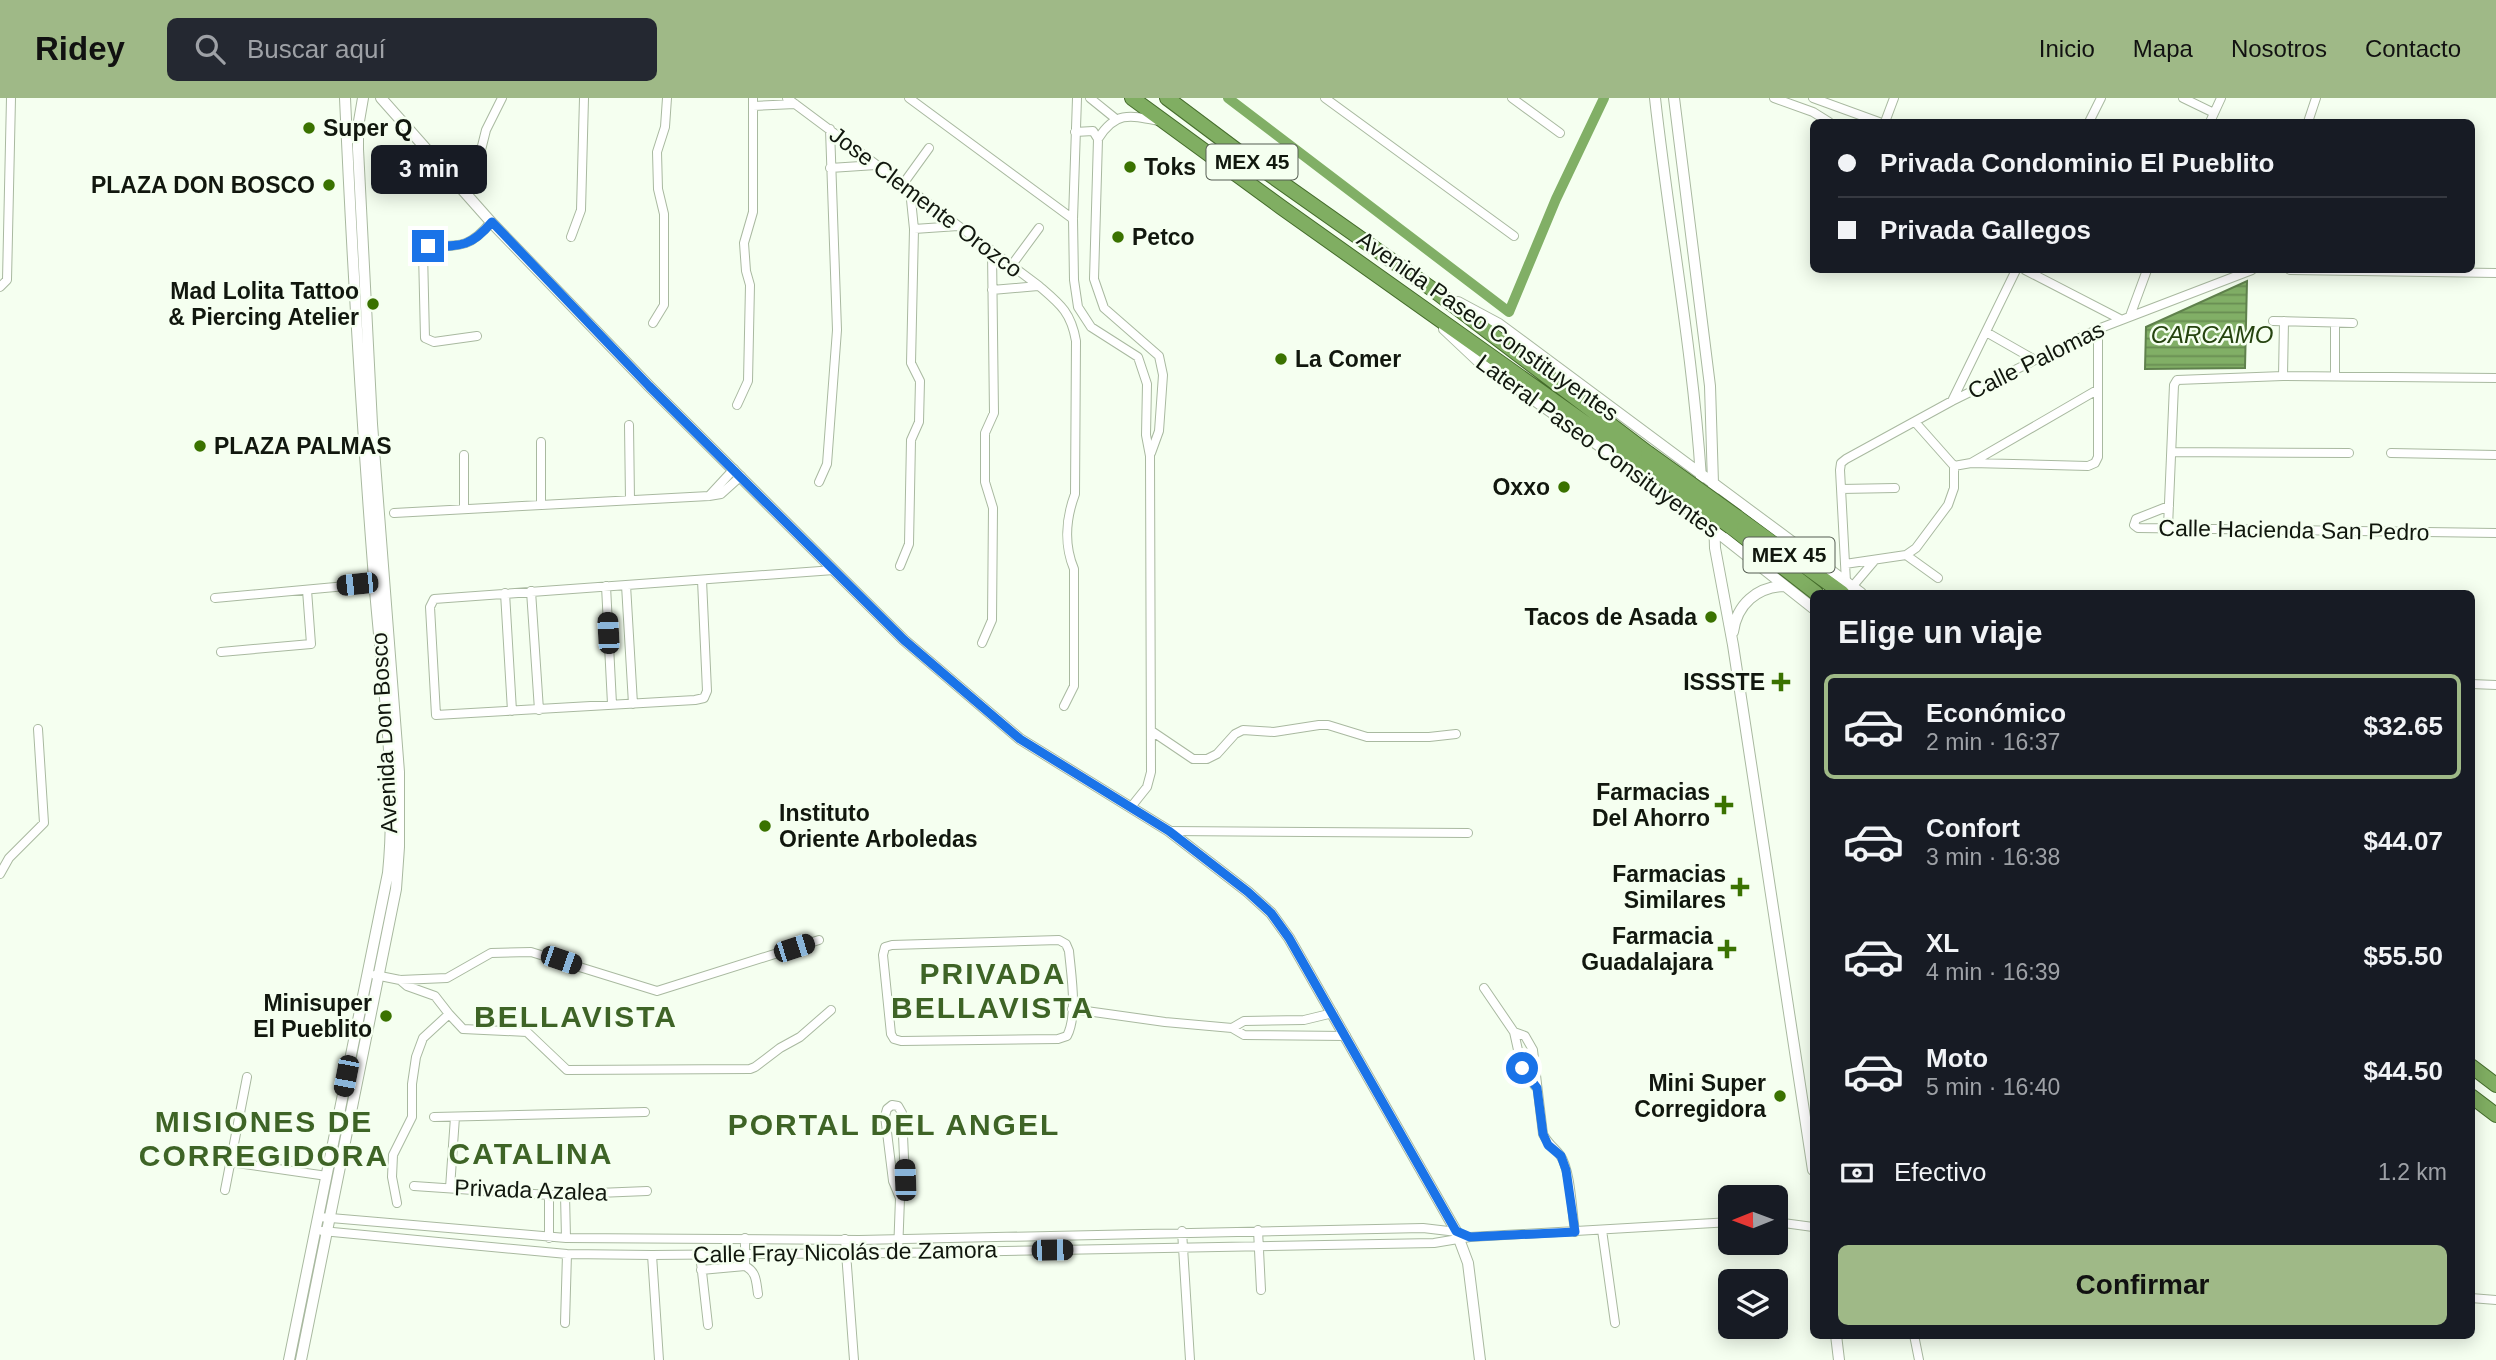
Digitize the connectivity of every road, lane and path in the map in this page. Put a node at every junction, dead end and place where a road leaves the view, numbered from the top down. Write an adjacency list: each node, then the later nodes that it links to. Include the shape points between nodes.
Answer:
1 (11, 98): 63 (street, via 7,280)
2 (345, 98): 125 (street, Avenida Don Bosco)
3 (365, 98): 24 (street); 148 (street, Avenida Don Bosco, via 358,137)
4 (502, 98): 43 (street)
5 (584, 98): 53 (street, via 581,210)
6 (667, 98): 71 (street, via 657,152 664,214 664,305)
7 (788, 98): 28 (street, Jose Clemente Orozco)
8 (909, 98): 47 (street)
9 (1077, 98): 39 (street)
10 (1090, 98): 30 (street)
11 (1132, 98): 37 (highway, Avenida Paseo Constituyentes / MEX 45)
12 (1167, 98): 27 (highway, Avenida Paseo Constituyentes / MEX 45)
13 (1325, 98): 52 (street)
14 (1512, 98): 40 (street)
15 (1655, 98): 81 (street)
16 (1674, 98): 82 (street)
17 (1774, 98): 26 (street)
18 (1813, 98): 32 (street)
19 (1894, 98): 33 (street)
20 (2101, 98): 34 (street)
21 (2183, 98): 29 (street)
22 (2221, 98): 29 (street)
23 (2316, 98): 36 (street)
24 (382, 99): 48 (street)
25 (753, 102): 28 (street); 85 (street, via 753,212 744,243 750,285 748,381)
26 (1801, 102): 31 (street)
27 (1183, 103): 64 (highway, Avenida Paseo Constituyentes / MEX 45, via 1338,224)
28 (795, 104): 38 (street, Jose Clemente Orozco)
29 (2214, 113): 35 (street)
30 (1116, 118): 37 (street); 41 (street)
31 (1824, 119)
32 (1870, 119)
33 (1886, 119)
34 (2091, 119)
35 (2211, 119)
36 (2309, 119)
37 (1165, 122): 66 (highway, Avenida Paseo Constituyentes / MEX 45)
38 (830, 129): 44 (street, Jose Clemente Orozco); 45 (street)
39 (1075, 132): 41 (street, via 1093,131); 47 (street)
40 (1560, 133)
41 (1098, 139): 95 (street, via 1094,279 1104,308 1159,356 1163,375 1159,431)
42 (929, 148): 46 (street)
43 (481, 150)
44 (876, 165): 45 (street); 46 (street, Jose Clemente Orozco)
45 (830, 168): 102 (street, via 837,340 827,464)
46 (907, 187): 49 (street, Jose Clemente Orozco); 51 (street)
47 (1073, 219): 95 (street, via 1078,307 1091,327 1138,357 1147,384)
48 (492, 222): 76 (street, via 464,246 428,246 423,251 425,338 434,342); 99 (street)
49 (958, 226): 51 (street); 54 (street, Jose Clemente Orozco)
50 (1039, 228): 55 (street)
51 (914, 229): 120 (street, via 911,363 920,381 919,422 912,440 909,544)
52 (1514, 236)
53 (571, 237)
54 (992, 252): 55 (street, Jose Clemente Orozco); 65 (street)
55 (1012, 266): 62 (street, Jose Clemente Orozco)
56 (2016, 273): 75 (street)
57 (2031, 273): 68 (street)
58 (2146, 273): 67 (street)
59 (2244, 273): 67 (street, Calle Palomas)
60 (2475, 273): 61 (street)
61 (2496, 273)
62 (1039, 286): 65 (street); 142 (street, Jose Clemente Orozco, via 1063,307 1073,322 1076,341 1075,494 1068,513 1068,554 1074,569 1074,686)
63 (0, 288)
64 (1432, 289): 89 (street, Lateral Paseo Consituyentes, via 1499,324); 128 (highway, Avenida Paseo Constituyentes / MEX 45, bridge, via 1648,453)
65 (992, 290): 136 (street, via 994,413 985,433 985,482 993,509 992,620)
66 (1420, 306): 101 (street, Lateral Paseo Consituyentes, via 1478,361); 130 (highway, Avenida Paseo Constituyentes / MEX 45, bridge)
67 (2130, 316): 68 (street, Calle Palomas)
68 (2120, 319): 74 (street, Calle Palomas)
69 (2273, 321): 70 (street)
70 (2284, 321): 72 (street); 78 (street)
71 (653, 323)
72 (2335, 323): 73 (street); 79 (street)
73 (2353, 323)
74 (2098, 329): 77 (street, Calle Palomas); 83 (street)
75 (1986, 332): 77 (street); 84 (street)
76 (477, 336)
77 (2035, 360): 84 (street, Calle Palomas)
78 (2283, 376): 79 (street); 90 (street, via 2177,380)
79 (2335, 376): 80 (street)
80 (2496, 378)
81 (1694, 383): 82 (street); 100 (street)
82 (1710, 386): 103 (street)
83 (2097, 390): 97 (street); 97 (street, via 2095,463)
84 (1952, 401): 86 (street, Calle Palomas)
85 (737, 405)
86 (1915, 422): 98 (street); 105 (street, Calle Palomas, via 1846,459 1840,470)
87 (629, 425): 107 (street)
88 (541, 442): 108 (street)
89 (1660, 444): 96 (street, Lateral Paseo Consituyentes); 101 (street, via 1660,471)
90 (2172, 452): 91 (street); 109 (street)
91 (2349, 453)
92 (2391, 453): 94 (street)
93 (464, 455): 110 (street)
94 (2496, 455)
95 (1150, 456): 146 (street)
96 (1682, 460): 100 (street, Lateral Paseo Consituyentes); 106 (street, via 1672,476)
97 (1971, 463): 98 (street)
98 (1954, 466): 117 (street, via 1948,505)
99 (737, 472): 107 (street, via 709,496); 121 (street)
100 (1700, 474): 103 (street, Lateral Paseo Consituyentes); 112 (street)
101 (1646, 478): 106 (street, Lateral Paseo Consituyentes)
102 (818, 482)
103 (1714, 483): 114 (street); 128 (street, Lateral Paseo Consituyentes)
104 (1895, 488): 105 (street)
105 (1842, 489): 119 (street)
106 (1675, 499): 112 (street, Lateral Paseo Consituyentes)
107 (630, 500): 108 (street)
108 (541, 505): 110 (street)
109 (2169, 506): 113 (street); 113 (street, Calle Hacienda San Pedro, via 2136,519 2134,525)
110 (464, 509): 111 (street)
111 (394, 513)
112 (1703, 522): 114 (street, Lateral Paseo Consituyentes); 116 (street)
113 (2168, 527): 115 (street, Calle Hacienda San Pedro)
114 (1715, 531): 116 (street); 127 (street, Lateral Paseo Consituyentes)
115 (2496, 533)
116 (1715, 548): 135 (street)
117 (1906, 555): 118 (street); 122 (street)
118 (1875, 559): 119 (street); 128 (street)
119 (1844, 564): 128 (street)
120 (900, 566)
121 (834, 570): 123 (street); 150 (street, via 904,640 1020,739)
122 (1938, 578)
123 (702, 579): 124 (street); 141 (street, via 705,698)
124 (626, 585): 126 (street); 141 (street)
125 (374, 586): 129 (street); 148 (street, Avenida Don Bosco)
126 (606, 586): 131 (street); 140 (street)
127 (1784, 586): 134 (street, Lateral Paseo Consituyentes); 135 (street, via 1749,599 1735,619)
128 (1850, 589)
129 (307, 590): 133 (street); 137 (street, via 311,644)
130 (1812, 590)
131 (531, 592): 132 (street); 143 (street)
132 (505, 593): 144 (street); 144 (street, via 430,602 434,705 436,715)
133 (215, 598)
134 (1810, 606)
135 (1732, 638): 175 (street)
136 (982, 643)
137 (221, 652)
138 (2475, 684): 139 (street)
139 (2496, 685)
140 (612, 704): 141 (street); 143 (street)
141 (633, 704)
142 (1064, 706)
143 (539, 709): 144 (street)
144 (512, 711)
145 (38, 729): 153 (street, via 44,823 9,858)
146 (1153, 732): 147 (street, via 1193,759 1217,754 1243,730 1274,732 1328,725 1367,737); 150 (street, via 1152,772)
147 (1456, 734)
148 (392, 749): 149 (street, Avenida Don Bosco)
149 (394, 772): 155 (street, Avenida Don Bosco, via 388,873); 156 (street, Avenida Don Bosco, via 399,847 396,889)
150 (1131, 807): 151 (street)
151 (1169, 831): 152 (street); 161 (street, via 1271,913)
152 (1468, 833)
153 (1, 874)
154 (819, 940): 157 (street, via 657,991 531,952 491,953 447,978)
155 (366, 973): 156 (street); 177 (street, Avenida Don Bosco)
156 (378, 975): 157 (street); 186 (street, Avenida Don Bosco, via 344,1155)
157 (400, 980): 162 (street, via 436,996)
158 (1485, 988): 164 (street)
159 (1072, 1009): 159 (street, via 1069,951 1059,940 885,947 894,1039 1058,1039 1070,1030); 163 (street)
160 (831, 1010): 162 (street, via 800,1037 750,1069 567,1070 527,1032 463,1029)
161 (1333, 1013): 163 (street, via 1308,1020 1244,1021); 165 (street)
162 (449, 1014): 185 (street, via 423,1038 416,1057 412,1117 393,1155)
163 (1232, 1028): 165 (street, via 1244,1035)
164 (1514, 1032): 169 (street, via 1522,1068); 169 (street, via 1525,1036 1533,1050)
165 (1346, 1036): 195 (street)
166 (2475, 1069): 168 (highway)
167 (247, 1077): 176 (street)
168 (2496, 1085)
169 (1537, 1088): 194 (street, via 1543,1134 1566,1170)
170 (2475, 1099): 172 (highway)
171 (645, 1112): 174 (street)
172 (2496, 1115)
173 (434, 1117): 174 (street)
174 (455, 1117): 179 (street)
175 (1810, 1150)
176 (230, 1162): 177 (street); 180 (street)
177 (327, 1176): 186 (street, Avenida Don Bosco)
178 (414, 1186): 179 (street, Privada Azalea)
179 (450, 1188): 182 (street, Privada Azalea)
180 (225, 1190)
181 (648, 1191): 183 (street, Privada Azalea)
182 (549, 1195): 183 (street, Privada Azalea); 196 (street)
183 (565, 1195): 197 (street)
184 (900, 1198): 184 (street, via 905,1180 902,1113 892,1105 885,1116 893,1181); 201 (street)
185 (397, 1203)
186 (324, 1218): 192 (street, Avenida Don Bosco); 196 (street, Calle Fray Nicolás de Zamora)
187 (1718, 1223): 191 (street)
188 (1788, 1224): 189 (street)
189 (1810, 1227)
190 (1258, 1230): 193 (street, Calle Fray Nicolás de Zamora); 195 (street, Calle Fray Nicolás de Zamora, via 1423,1228); 202 (street)
191 (1602, 1230): 194 (street); 218 (street)
192 (321, 1231): 207 (street, Calle Fray Nicolás de Zamora); 222 (street, Avenida Don Bosco); 223 (street, Avenida Don Bosco)
193 (1181, 1231): 201 (street, Calle Fray Nicolás de Zamora); 203 (street)
194 (1575, 1232): 195 (street)
195 (1461, 1236): 202 (street, Calle Fray Nicolás de Zamora, via 1434,1243); 227 (street)
196 (549, 1238): 197 (street, Calle Fray Nicolás de Zamora)
197 (566, 1238): 198 (street, Calle Fray Nicolás de Zamora)
198 (586, 1238): 199 (street, Calle Fray Nicolás de Zamora); 208 (street)
199 (745, 1238): 200 (street, Calle Fray Nicolás de Zamora); 204 (street)
200 (845, 1239): 201 (street, Calle Fray Nicolás de Zamora); 205 (street)
201 (898, 1239): 206 (street)
202 (1260, 1246): 203 (street, Calle Fray Nicolás de Zamora); 213 (street)
203 (1183, 1248): 206 (street, Calle Fray Nicolás de Zamora); 226 (street)
204 (745, 1252): 205 (street, Calle Fray Nicolás de Zamora); 209 (street, Calle Fray Nicolás de Zamora); 211 (street)
205 (845, 1253): 206 (street, Calle Fray Nicolás de Zamora); 225 (street)
206 (898, 1253)
207 (567, 1254): 208 (street, Calle Fray Nicolás de Zamora); 217 (street)
208 (587, 1254): 210 (street, Calle Fray Nicolás de Zamora)
209 (700, 1254): 210 (street, Calle Fray Nicolás de Zamora); 212 (street)
210 (652, 1255): 224 (street)
211 (745, 1266): 212 (street); 214 (street, via 755,1276)
212 (701, 1270): 219 (street)
213 (1261, 1290)
214 (758, 1294)
215 (2475, 1297): 216 (street)
216 (2496, 1300)
217 (565, 1323)
218 (1615, 1323)
219 (708, 1325)
220 (1836, 1339): 228 (street)
221 (1915, 1339): 229 (street)
222 (289, 1360)
223 (301, 1360)
224 (659, 1360)
225 (854, 1360)
226 (1189, 1360)
227 (1480, 1360)
228 (1839, 1360)
229 (1919, 1360)

